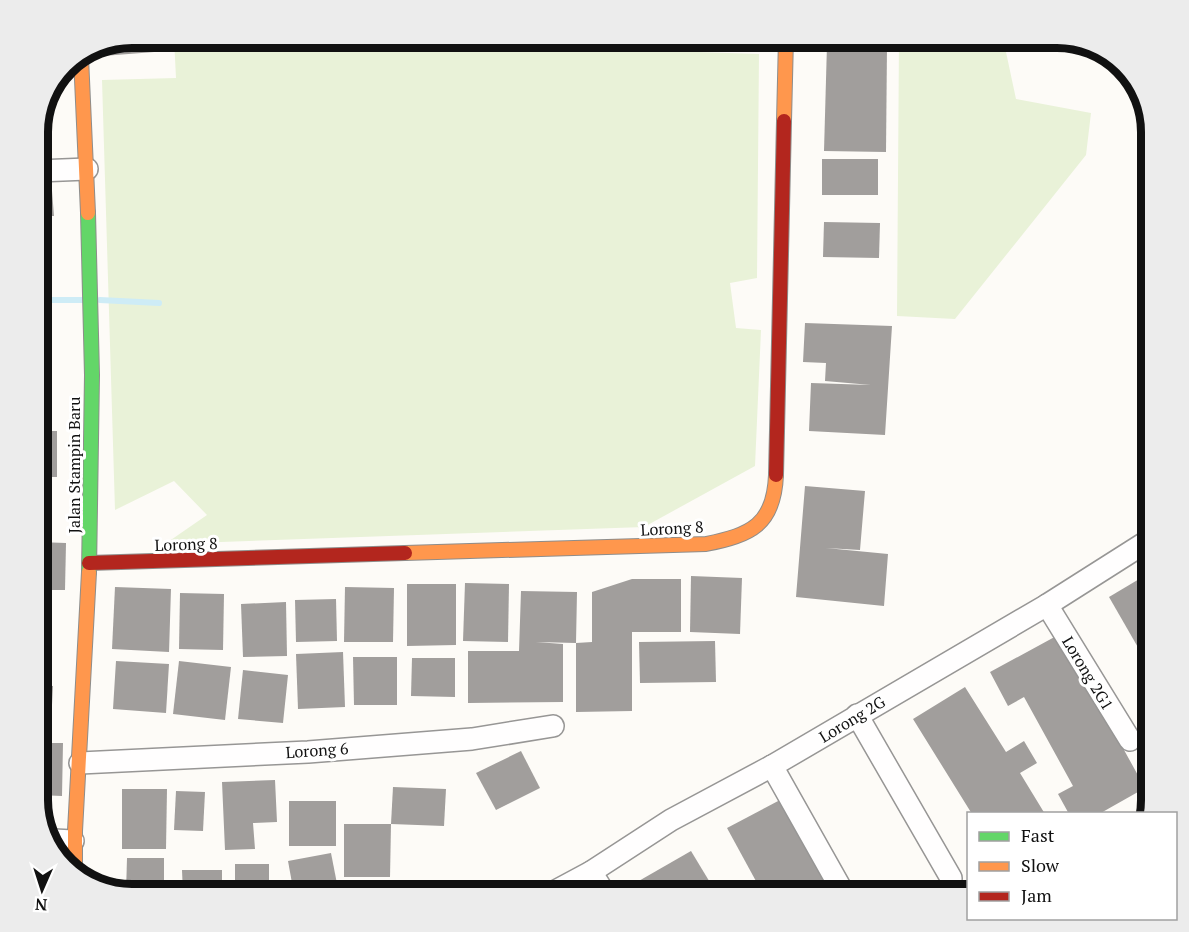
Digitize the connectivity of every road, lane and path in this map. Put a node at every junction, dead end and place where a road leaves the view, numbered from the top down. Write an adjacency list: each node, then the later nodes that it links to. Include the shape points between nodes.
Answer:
1 (786, 48): 6 (street, Lorong 8, via 775,497 765,519 744,536 706,544)
2 (81, 65): 3 (street, Jalan Stampin Baru)
3 (87, 169): 4 (street); 6 (street, Jalan Stampin Baru, via 91,349)
4 (48, 171)
5 (1141, 546): 7 (street, Lorong 2G)
6 (89, 563): 11 (street, Jalan Stampin Baru)
7 (1047, 605): 8 (street, Lorong 2G); 10 (street, Lorong 2G1)
8 (856, 715): 12 (street, Lorong 2G); 19 (street, via 951,878)
9 (553, 726): 11 (street, Lorong 6, via 472,739 308,752)
10 (1130, 740)
11 (80, 763): 13 (street, Jalan Stampin Baru)
12 (772, 766): 15 (street, Lorong 2G, via 671,820); 18 (street)
13 (64, 840): 14 (street, Jalan Stampin Baru)
14 (69, 856)
15 (591, 872): 16 (street, Lorong 2G); 17 (street)
16 (569, 884)
17 (599, 884)
18 (838, 884)
19 (951, 884)

